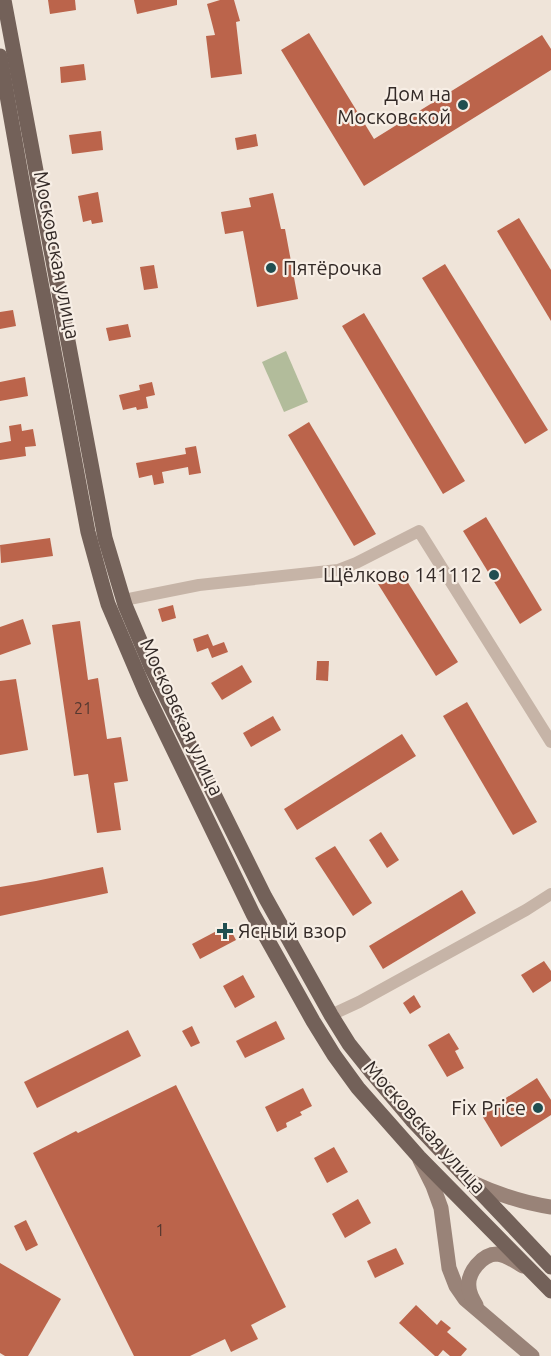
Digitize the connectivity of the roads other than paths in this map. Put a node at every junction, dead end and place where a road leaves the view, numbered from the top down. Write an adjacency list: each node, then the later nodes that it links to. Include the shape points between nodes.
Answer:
1 (4, 0): 3 (main road, Московская улица, via 105,538)
2 (0, 56): 7 (main road, Московская улица, via 88,532 108,604 146,693 268,944 334,1055)
3 (124, 600): 4 (street, via 199,585 338,570 419,531); 6 (main road, Московская улица, via 152,669 265,897)
4 (551, 742)
5 (551, 894): 6 (street)
6 (331, 1015): 8 (main road, Московская улица, via 372,1074)
7 (419, 1157): 11 (main road, Московская улица); 13 (street, via 441,1208 451,1277 460,1293)
8 (470, 1181): 9 (street, via 496,1194); 10 (main road, Московская улица)
9 (551, 1207)
10 (551, 1267)
11 (531, 1270): 12 (main road, Московская улица); 13 (street, via 496,1254 481,1261 473,1271 469,1288)
12 (551, 1291)
13 (480, 1313): 14 (street)
14 (532, 1356)

